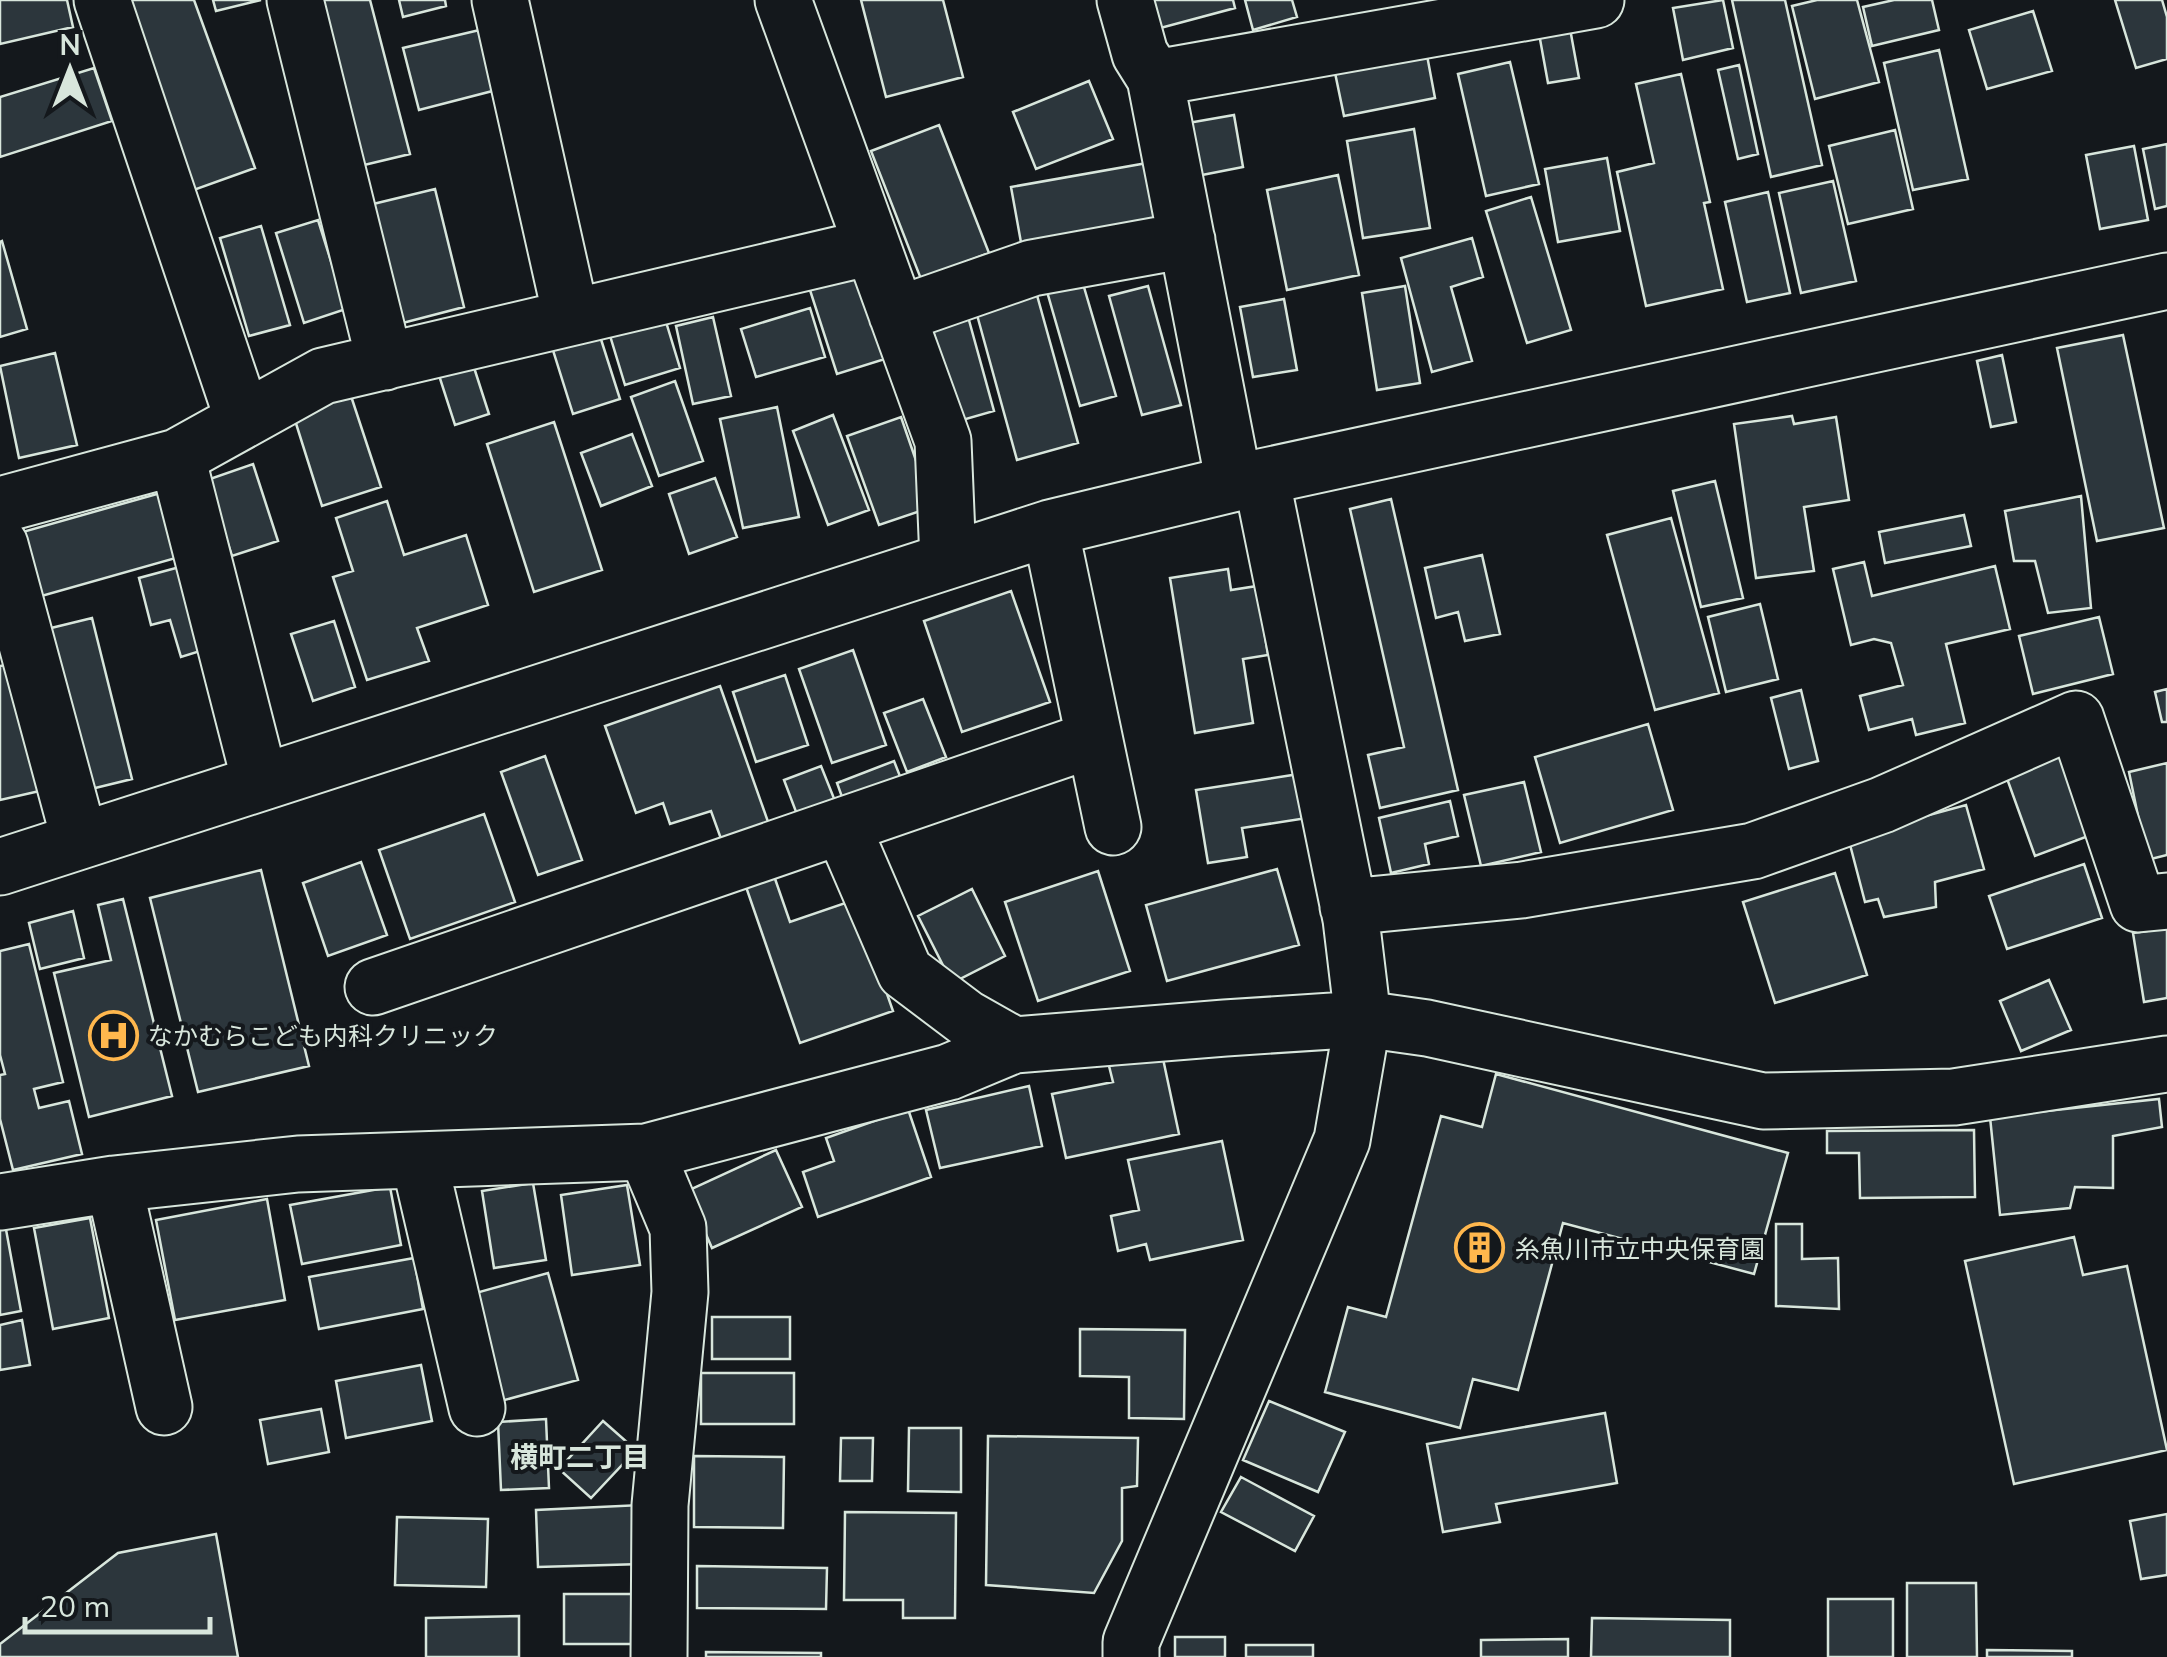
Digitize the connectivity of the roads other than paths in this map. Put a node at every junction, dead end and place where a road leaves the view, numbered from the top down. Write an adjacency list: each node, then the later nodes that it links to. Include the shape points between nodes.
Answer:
1 (102, 0): 15 (street)
2 (295, 0): 14 (street)
3 (500, 0): 12 (street)
4 (783, 0): 10 (street)
5 (1125, 0): 8 (street)
6 (1596, 0): 7 (street)
7 (1507, 9): 8 (street)
8 (1154, 78): 9 (street)
9 (1187, 240): 13 (street, via 1032,268); 17 (street)
10 (871, 246): 12 (street); 13 (street)
11 (2167, 281): 17 (street)
12 (571, 316): 14 (street)
13 (897, 316): 21 (street, via 943,441)
14 (385, 362): 15 (street, via 323,376)
15 (244, 419): 16 (street)
16 (177, 457): 18 (street); 23 (street)
17 (1247, 480): 19 (street); 29 (street)
18 (0, 505)
19 (1050, 528): 21 (street); 22 (street)
20 (0, 545): 26 (street)
21 (948, 560): 23 (street)
22 (1094, 739): 24 (street); 25 (street)
23 (260, 781): 26 (street)
24 (842, 826): 30 (street); 32 (street, via 905,972)
25 (1112, 827)
26 (80, 840): 27 (street)
27 (0, 867)
28 (2167, 901): 29 (street, via 2138,904 2076,719 1882,804 1753,851 1522,890)
29 (1348, 907): 31 (street)
30 (373, 988)
31 (1363, 1019): 32 (street); 33 (street, via 1763,1100 1954,1098); 41 (street, via 1342,1140)
32 (1014, 1045): 34 (street, via 950,1072)
33 (2167, 1064)
34 (646, 1152): 35 (street); 40 (street, via 678,1228 680,1292 660,1506)
35 (419, 1160): 36 (street, via 298,1164); 39 (street)
36 (114, 1184): 37 (street); 38 (street)
37 (0, 1202)
38 (164, 1407)
39 (476, 1408)
40 (659, 1657)
41 (1131, 1657)

